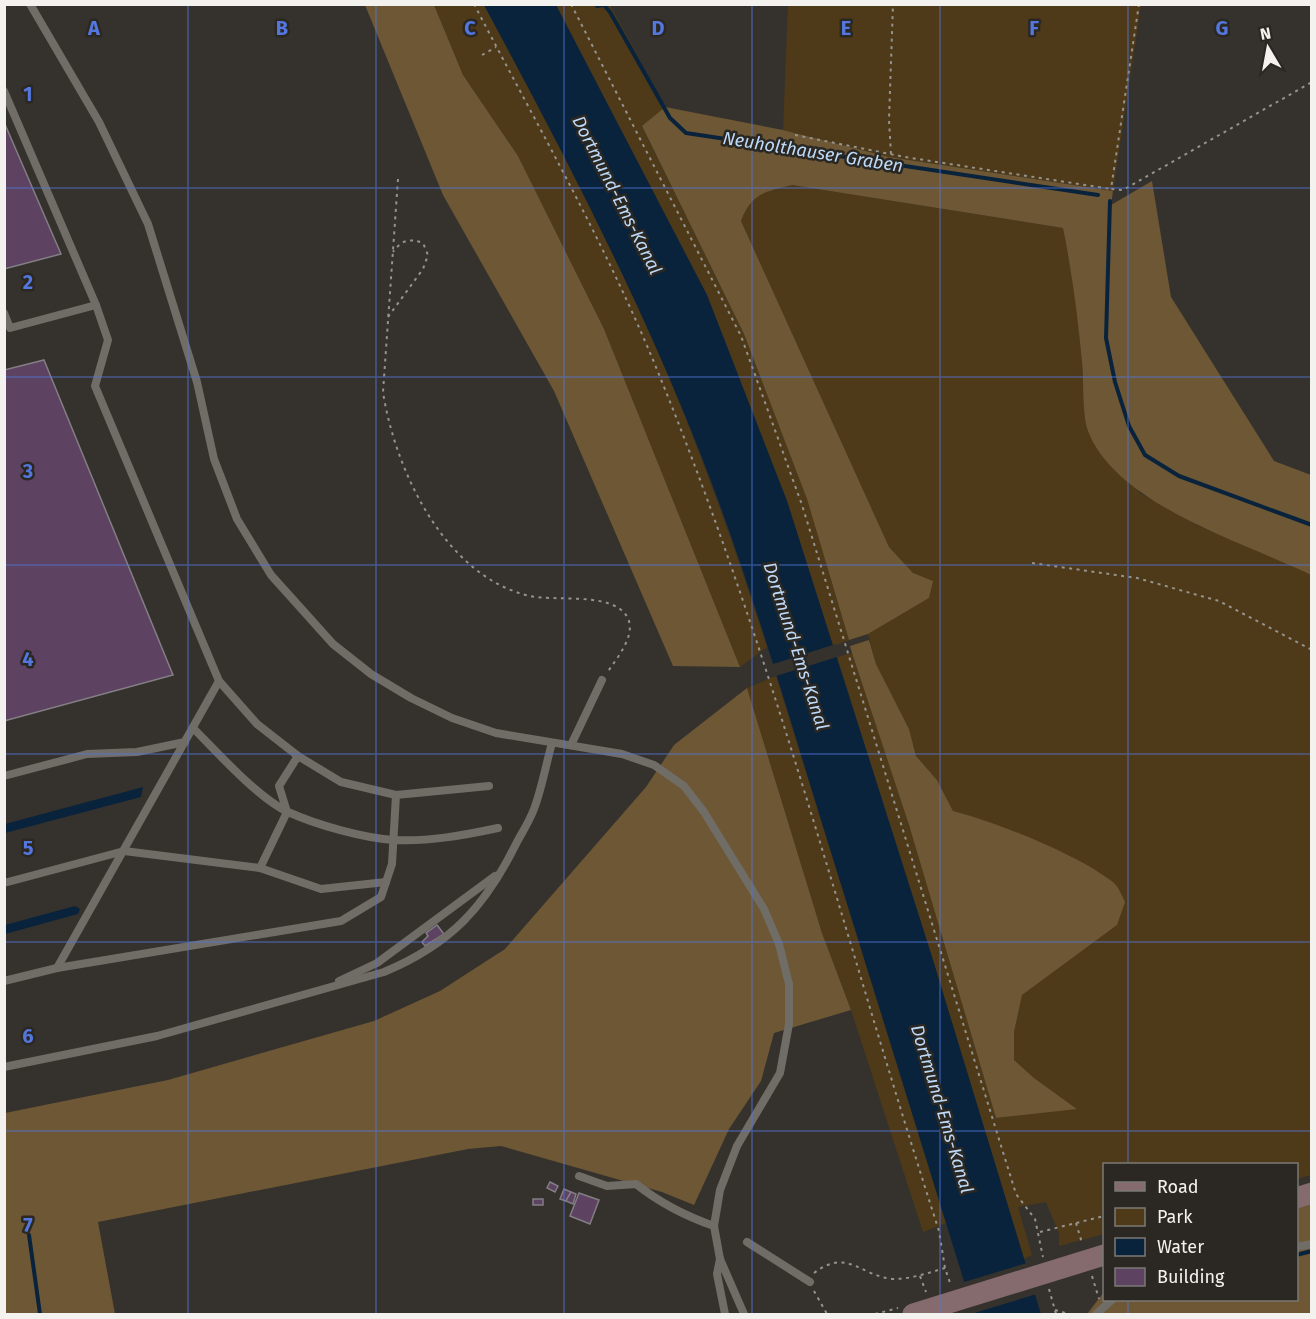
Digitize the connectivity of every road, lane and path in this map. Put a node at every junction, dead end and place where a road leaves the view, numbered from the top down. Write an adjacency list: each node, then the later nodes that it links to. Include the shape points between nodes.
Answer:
1 (30, 4): 24 (lane, via 99,122 148,224 197,382 214,459 237,519 272,575 333,644 381,680 452,718 496,733)
2 (474, 4): 6 (path)
3 (571, 4): 46 (path, via 741,336 802,505 1016,1194 1035,1219)
4 (892, 4): 11 (path)
5 (1139, 4): 13 (path)
6 (496, 47): 7 (path); 53 (path, via 594,234 659,373 715,519 768,674 939,1231 945,1268)
7 (482, 55)
8 (1311, 82): 13 (path, via 1124,190)
9 (4, 91): 15 (lane)
10 (795, 135): 11 (path)
11 (891, 154): 13 (path)
12 (398, 179): 14 (path)
13 (1110, 189)
14 (392, 253): 17 (path); 17 (path, via 400,243 413,239 423,243 428,255 423,269)
15 (96, 305): 16 (lane, via 10,328); 21 (lane, via 108,340 95,386)
16 (4, 313)
17 (386, 320): 20 (path, via 382,392 387,422 399,459 420,502 444,536 475,568 505,588 532,596 608,604 621,610 630,623 631,634)
18 (1032, 563): 19 (path, via 1137,578 1219,601)
19 (1311, 650)
20 (602, 680): 25 (lane)
21 (219, 681): 22 (lane); 26 (lane, via 257,724)
22 (193, 728): 23 (lane); 30 (lane, via 243,778)
23 (185, 742): 27 (lane, via 137,752 87,754); 33 (lane)
24 (552, 743): 25 (lane); 34 (lane, via 534,809)
25 (571, 745): 45 (lane, via 636,758 654,765 684,786 764,909 779,944 789,984 789,1024 780,1072 737,1146 720,1190)
26 (298, 756): 29 (lane, via 341,782); 30 (lane, via 279,786)
27 (4, 776)
28 (489, 786): 29 (lane)
29 (396, 795): 32 (lane)
30 (287, 812): 32 (lane, via 338,829); 35 (lane)
31 (498, 828): 32 (lane, via 466,835)
32 (394, 840): 36 (lane)
33 (124, 851): 35 (lane); 37 (lane); 38 (lane)
34 (508, 861): 40 (lane, via 490,881 377,963); 40 (lane, via 477,910 451,936 417,958 384,972)
35 (260, 868): 36 (lane, via 321,889)
36 (386, 882): 38 (lane, via 381,897 341,921)
37 (4, 883)
38 (57, 968): 39 (lane)
39 (4, 981)
40 (319, 991): 41 (lane, via 157,1036)
41 (4, 1067)
42 (579, 1176): 45 (lane, via 607,1186 636,1184 659,1202)
43 (1103, 1216): 44 (path)
44 (1076, 1223): 46 (path); 48 (path)
45 (714, 1226): 50 (lane)
46 (1040, 1233): 51 (path)
47 (747, 1242): 55 (lane)
48 (1083, 1246)
49 (1103, 1255): 63 (main road)
50 (720, 1259): 60 (lane, via 717,1274); 61 (lane)
51 (1044, 1260)
52 (1091, 1274): 57 (path)
53 (920, 1276): 55 (path, via 892,1279 841,1261 824,1266 813,1274); 56 (path)
54 (1047, 1280): 59 (path)
55 (810, 1282): 62 (path)
56 (926, 1295)
57 (1098, 1296)
58 (1110, 1301): 65 (lane)
59 (1055, 1312): 64 (path)
60 (725, 1314)
61 (744, 1314)
62 (827, 1314)
63 (913, 1314)
64 (1069, 1314)
65 (1096, 1314)

